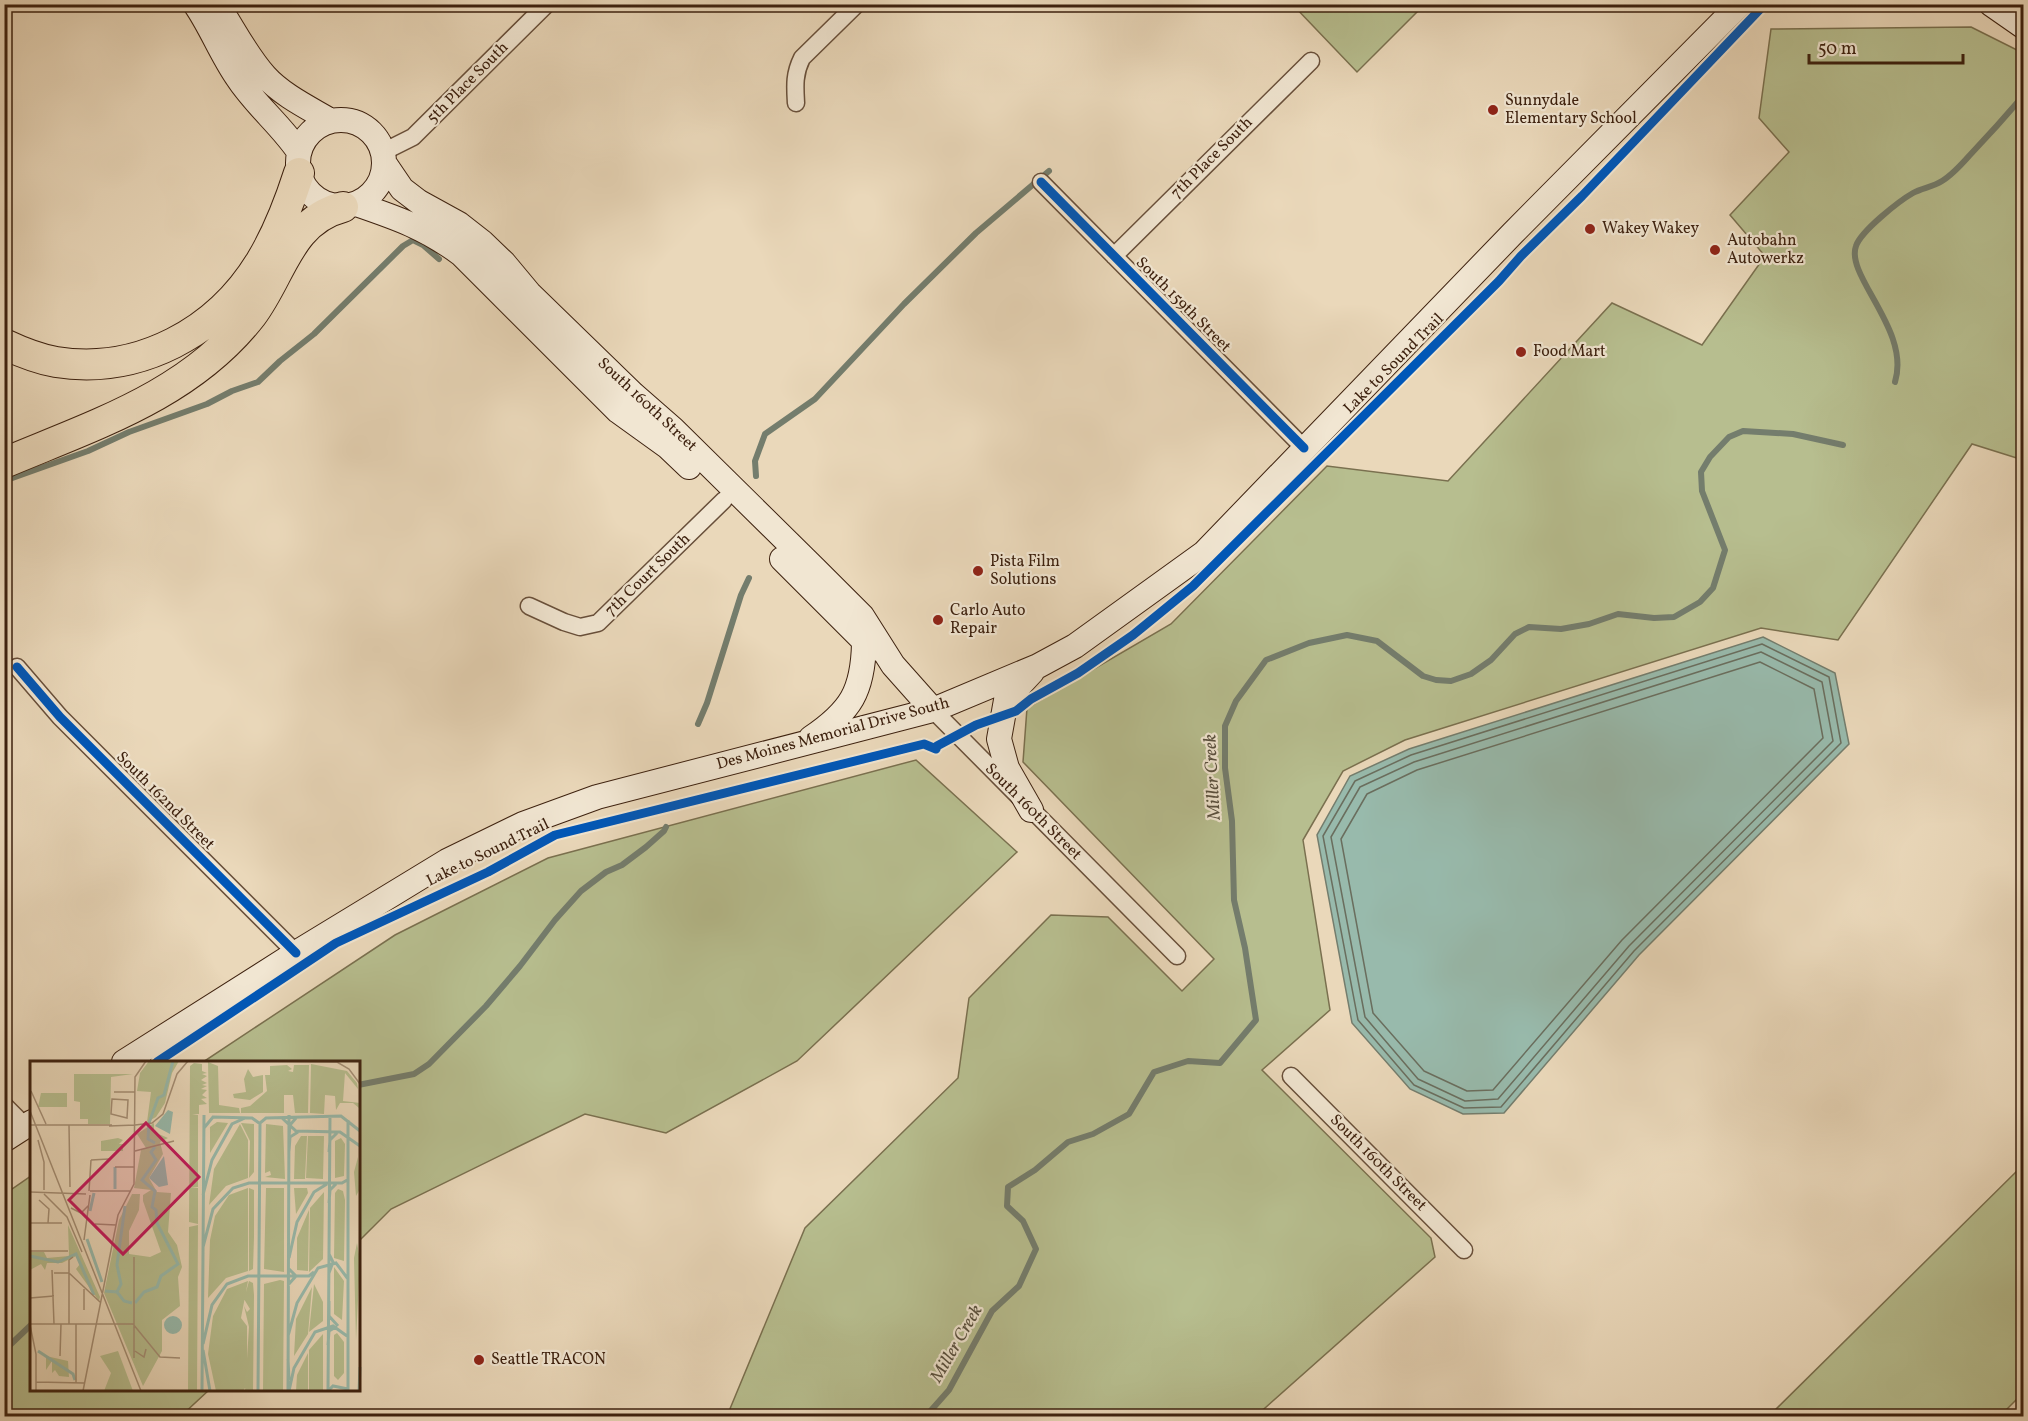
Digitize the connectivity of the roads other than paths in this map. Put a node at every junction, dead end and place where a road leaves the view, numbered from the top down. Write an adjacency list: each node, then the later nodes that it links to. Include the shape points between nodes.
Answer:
1 (195, 4): 12 (main road, via 236,77 291,140)
2 (218, 4): 10 (main road, via 265,76)
3 (547, 4): 11 (street, 5th Place South, via 413,137)
4 (857, 4): 9 (street, via 802,58 794,82)
5 (1740, 4): 17 (main road, Des Moines Memorial Drive South)
6 (1991, 4): 7 (main road)
7 (2024, 27)
8 (1311, 61): 15 (street, 7th Place South)
9 (796, 103)
10 (331, 121): 11 (main road, via 363,126 378,140); 12 (main road, via 310,132 303,142)
11 (384, 158): 14 (main road, via 376,189 367,198); 22 (main road, South 160th Street, via 402,189 482,242 529,293 861,616)
12 (299, 163): 14 (main road, via 305,187 315,198 328,204); 16 (highway, via 285,215 261,261 233,298 195,332 149,354 102,364 55,362)
13 (1041, 182): 15 (street, South 159th Street)
14 (349, 205): 18 (highway, via 328,211 305,228 254,312 202,366 145,403); 19 (main road, South 160th Street, via 417,226 461,254 618,411 668,447)
15 (1114, 256): 17 (street, South 159th Street)
16 (4, 344)
17 (1304, 448): 23 (main road, Des Moines Memorial Drive South, via 1204,553 1075,646)
18 (4, 464)
19 (724, 500): 20 (street, 7th Court South, via 598,623 580,627); 21 (main road, South 160th Street)
20 (529, 606)
21 (864, 643): 22 (main road, South 160th Street); 26 (main road, via 862,675 855,696 843,712)
22 (893, 665): 25 (main road, South 160th Street)
23 (1038, 666): 25 (main road, Des Moines Memorial Drive South); 27 (main road, via 1006,700 999,739 1007,768)
24 (17, 667): 28 (street, South 162nd Street, via 60,717)
25 (933, 710): 26 (main road, Des Moines Memorial Drive South); 27 (street, South 160th Street)
26 (802, 744): 28 (main road, Des Moines Memorial Drive South, via 597,797 523,824 447,861)
27 (1030, 810): 29 (street, South 160th Street)
28 (296, 953): 30 (main road, Des Moines Memorial Drive South)
29 (1177, 956)
30 (126, 1061)
31 (1291, 1076): 35 (street, South 160th Street)
32 (4, 1105): 33 (street)
33 (28, 1124): 34 (main road)
34 (4, 1140)
35 (1464, 1250)

